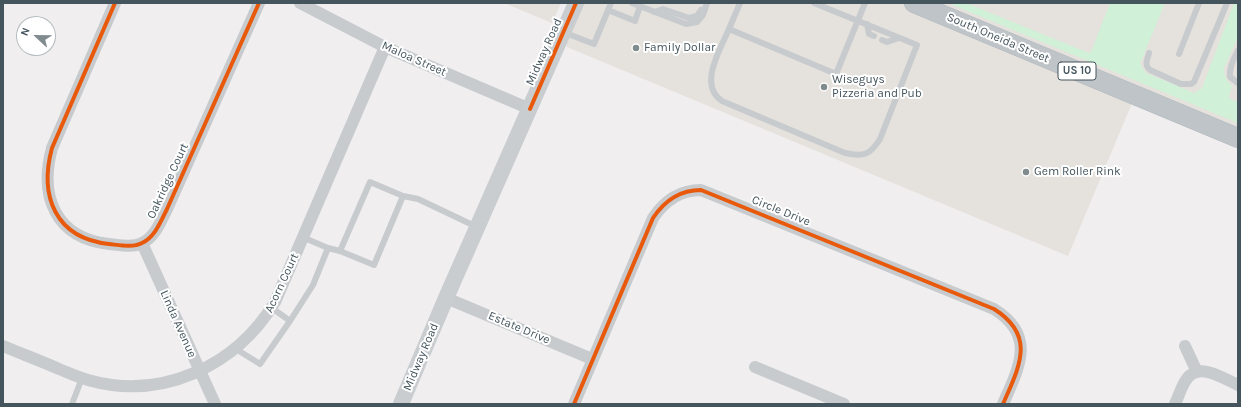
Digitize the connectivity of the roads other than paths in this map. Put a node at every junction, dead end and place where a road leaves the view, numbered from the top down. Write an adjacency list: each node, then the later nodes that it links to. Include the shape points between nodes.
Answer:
1 (115, 3): 35 (street, via 52,148 48,163 48,186 55,212 77,235 106,244)
2 (259, 3): 35 (street, Oakridge Court, via 167,209 151,236)
3 (300, 3): 25 (street, Maloa Street)
4 (576, 3): 21 (main road, Midway Road)
5 (611, 3): 16 (lane)
6 (632, 3): 15 (lane)
7 (704, 3): 17 (lane, via 700,12 693,18 663,9)
8 (707, 3): 17 (lane, via 703,15 696,22 686,24)
9 (740, 3): 20 (lane)
10 (814, 3): 18 (lane)
11 (865, 3): 18 (lane)
12 (914, 3): 31 (highway, South Oneida Street / US 10)
13 (1199, 3): 28 (lane)
14 (1227, 3): 27 (lane, via 1191,84 1181,84 1147,68)
15 (640, 6): 16 (lane, via 635,21); 17 (lane)
16 (608, 10): 21 (lane, via 594,44)
17 (654, 12)
18 (858, 21): 19 (lane); 20 (lane, via 836,74)
19 (867, 24): 22 (lane, via 869,34); 23 (lane)
20 (729, 29): 23 (lane, via 710,81 716,96 845,153 857,155 866,154 880,139 917,45)
21 (563, 32): 30 (main road, Midway Road)
22 (874, 36)
23 (899, 38): 24 (lane, via 887,42)
24 (882, 40)
25 (385, 47): 30 (street, Maloa Street); 34 (street, Acorn Court)
26 (1238, 50): 29 (lane, via 1229,72 1233,81)
27 (1149, 53)
28 (1179, 54)
29 (1238, 83)
30 (530, 109): 33 (main road, Midway Road)
31 (1238, 138)
32 (403, 196): 33 (lane, via 418,199); 37 (lane, via 370,182); 37 (lane, via 374,266)
33 (478, 228): 38 (main road, Midway Road)
34 (302, 237): 36 (lane); 39 (street, Acorn Court)
35 (142, 244): 46 (street, Linda Avenue)
36 (328, 248): 37 (lane); 40 (lane, via 313,285)
37 (340, 251)
38 (446, 298): 44 (street, Estate Drive); 52 (main road, Midway Road)
39 (272, 308): 40 (lane); 43 (street, Acorn Court)
40 (290, 321): 43 (lane, via 260,364)
41 (3, 346): 48 (street, Acorn Court)
42 (1185, 346): 47 (street)
43 (236, 349): 46 (street, Acorn Court)
44 (592, 359): 53 (street, Circle Drive); 55 (street, Circle Drive, via 659,208 682,192 701,190 994,309 1014,327 1021,346 1019,366)
45 (755, 367): 54 (street)
46 (200, 371): 48 (street, Acorn Court, via 164,383 137,386 110,385); 51 (street, Linda Avenue)
47 (1196, 372): 49 (street, via 1206,371); 56 (street, via 1186,380)
48 (82, 378): 50 (lane)
49 (1238, 385)
50 (72, 404)
51 (215, 404)
52 (401, 404)
53 (574, 404)
54 (844, 404)
55 (1003, 404)
56 (1175, 404)

